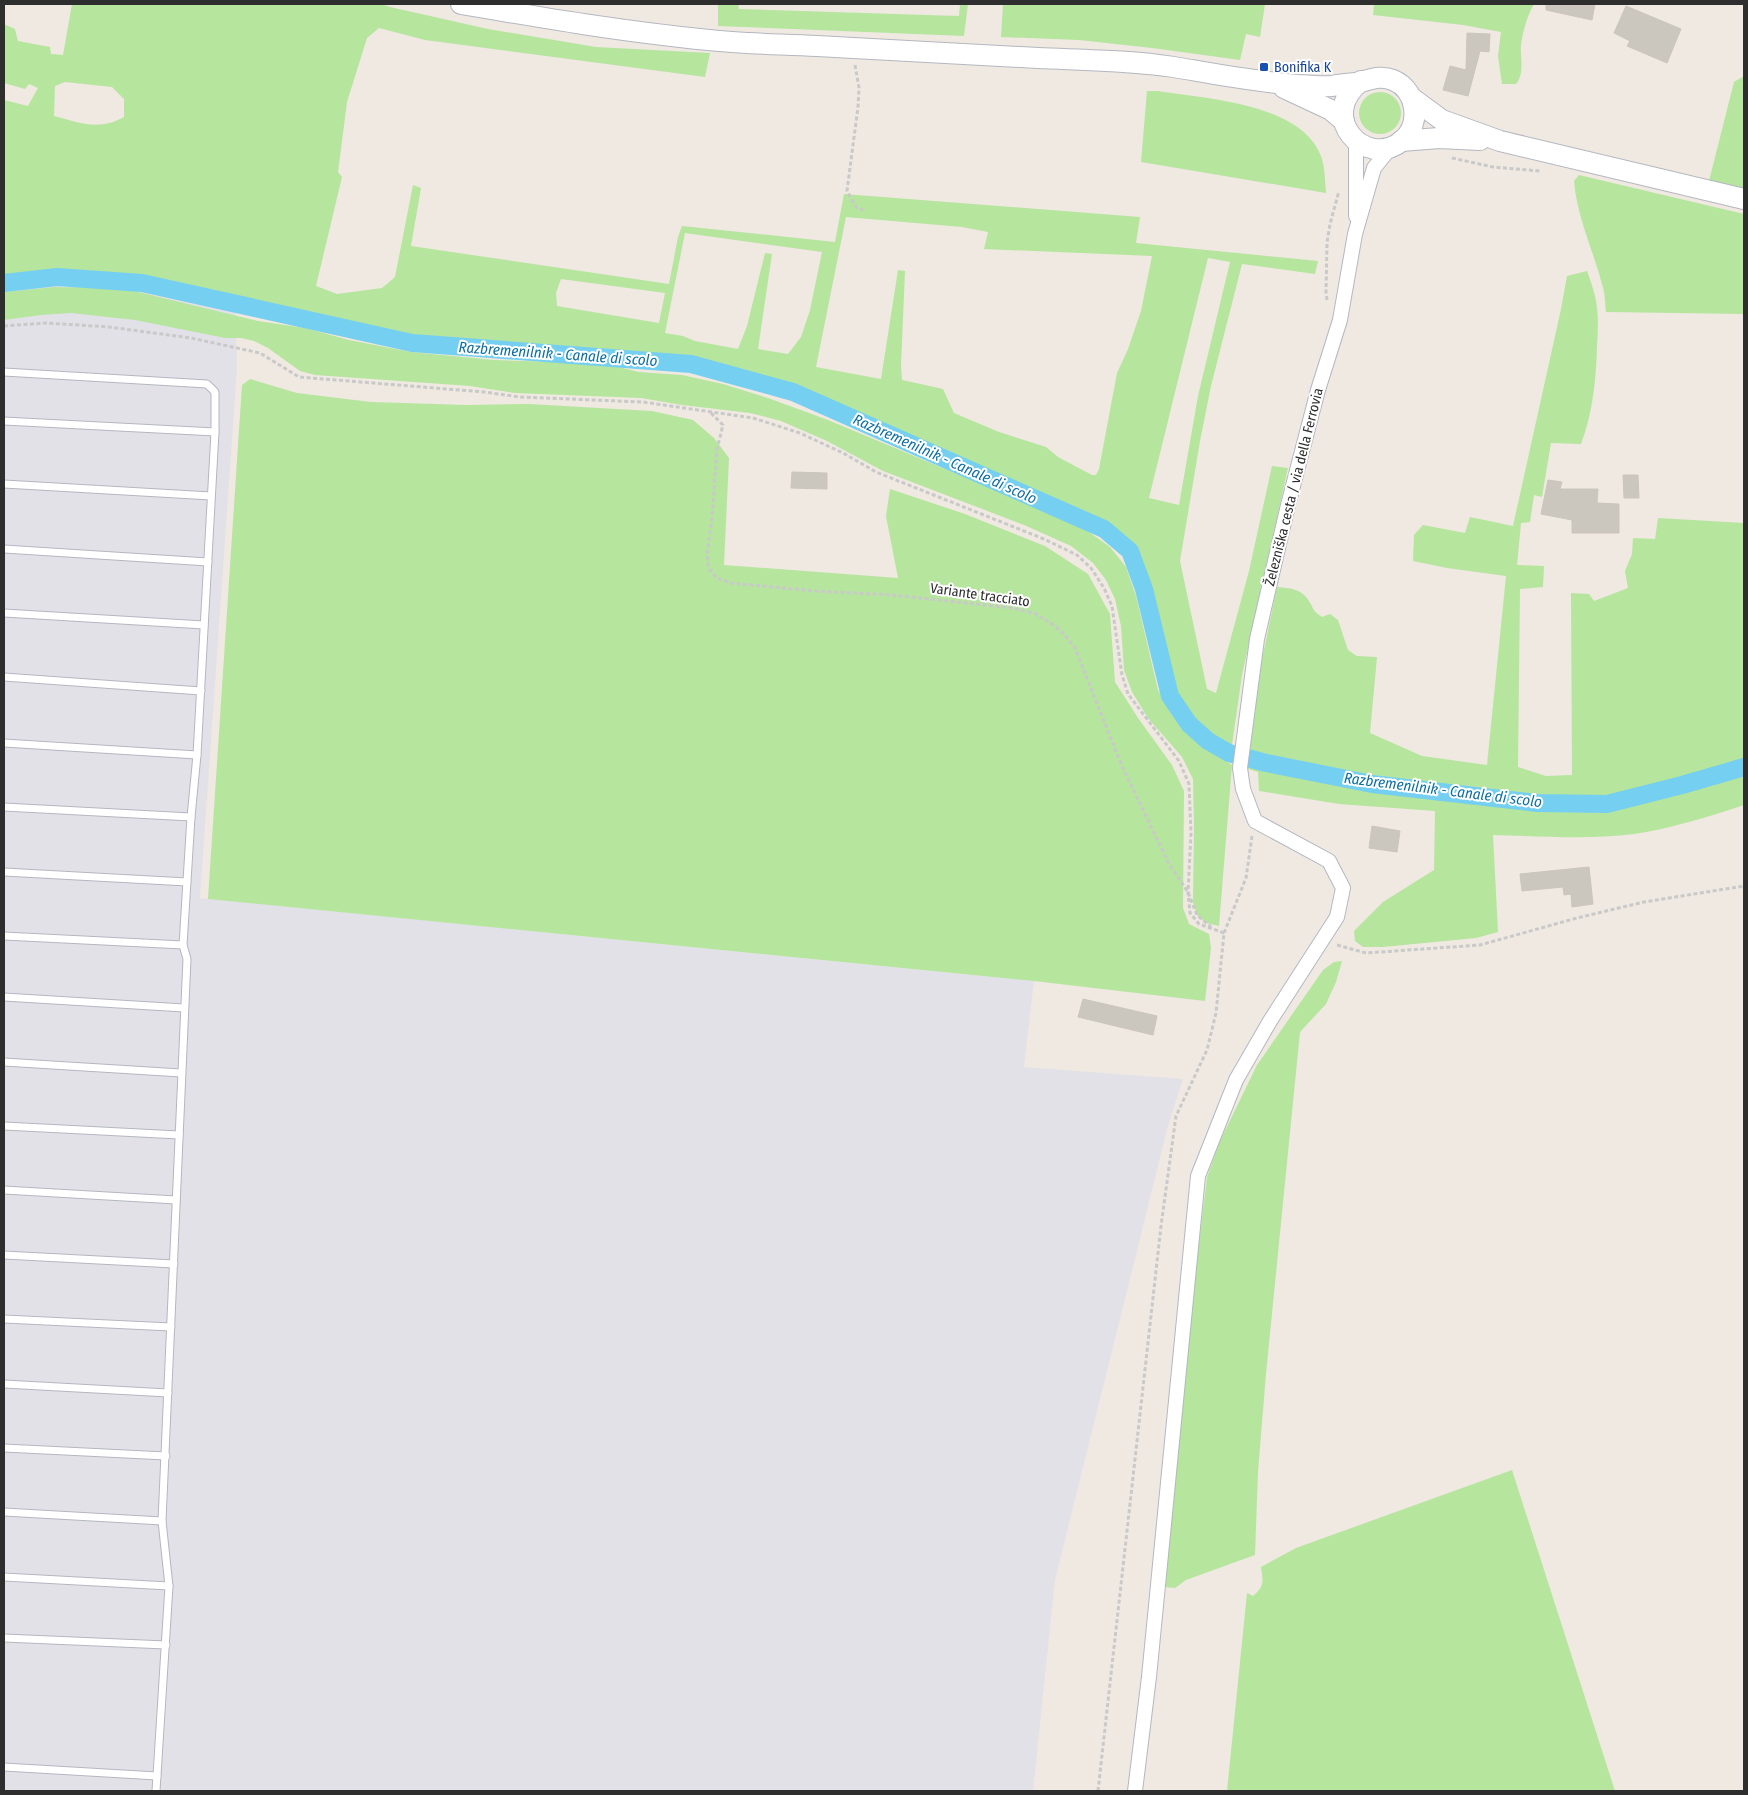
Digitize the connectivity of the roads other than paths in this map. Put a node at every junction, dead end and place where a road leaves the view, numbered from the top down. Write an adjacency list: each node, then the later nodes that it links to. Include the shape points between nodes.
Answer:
1 (461, 4): 3 (main road, via 567,22 710,40 1153,64)
2 (1362, 81): 3 (main road, via 1326,86); 4 (main road, via 1384,77 1405,88); 5 (main road, via 1346,98)
3 (1276, 83): 5 (main road, via 1331,110)
4 (1412, 98): 7 (main road, via 1442,120); 8 (main road, via 1414,121 1409,132)
5 (1344, 121): 6 (main road)
6 (1356, 141): 8 (main road, via 1379,149); 10 (street, Železniška cesta / via della Ferrovia)
7 (1500, 141): 8 (main road, via 1439,138); 9 (main road)
8 (1396, 144): 10 (street, Železniška cesta / via della Ferrovia, via 1374,168)
9 (1744, 199)
10 (1355, 234): 55 (street, Železniška cesta / via della Ferrovia, via 1340,320 1318,390 1259,630 1240,768 1243,790 1254,821 1329,861 1343,888 1337,917 1236,1080 1198,1176)
11 (4, 372): 13 (lane, via 207,384 215,392)
12 (4, 420): 13 (lane)
13 (215, 432): 15 (lane)
14 (4, 484): 15 (lane)
15 (211, 496): 17 (lane)
16 (4, 549): 17 (lane)
17 (208, 562): 19 (lane)
18 (4, 613): 19 (lane)
19 (204, 626): 21 (lane)
20 (4, 677): 21 (lane)
21 (201, 691): 23 (lane)
22 (4, 743): 23 (lane)
23 (197, 755): 25 (lane)
24 (4, 807): 25 (lane)
25 (191, 817): 27 (lane)
26 (4, 872): 27 (lane)
27 (187, 882): 29 (lane)
28 (4, 936): 29 (lane)
29 (183, 945): 31 (lane, via 188,959)
30 (4, 997): 31 (lane)
31 (184, 1008): 33 (lane)
32 (4, 1062): 33 (lane)
33 (182, 1073): 35 (lane)
34 (4, 1126): 35 (lane)
35 (179, 1135): 37 (lane)
36 (4, 1190): 37 (lane)
37 (176, 1200): 39 (lane)
38 (4, 1256): 39 (lane)
39 (174, 1264): 41 (lane)
40 (4, 1319): 41 (lane)
41 (171, 1327): 43 (lane)
42 (4, 1384): 43 (lane)
43 (168, 1393): 45 (lane)
44 (4, 1448): 45 (lane)
45 (166, 1456): 47 (lane)
46 (4, 1512): 47 (lane)
47 (162, 1521): 49 (lane)
48 (4, 1577): 49 (lane)
49 (169, 1586): 51 (lane)
50 (4, 1638): 51 (lane)
51 (166, 1645): 53 (lane)
52 (4, 1767): 53 (lane)
53 (157, 1776): 54 (lane)
54 (156, 1791)
55 (1135, 1791)

